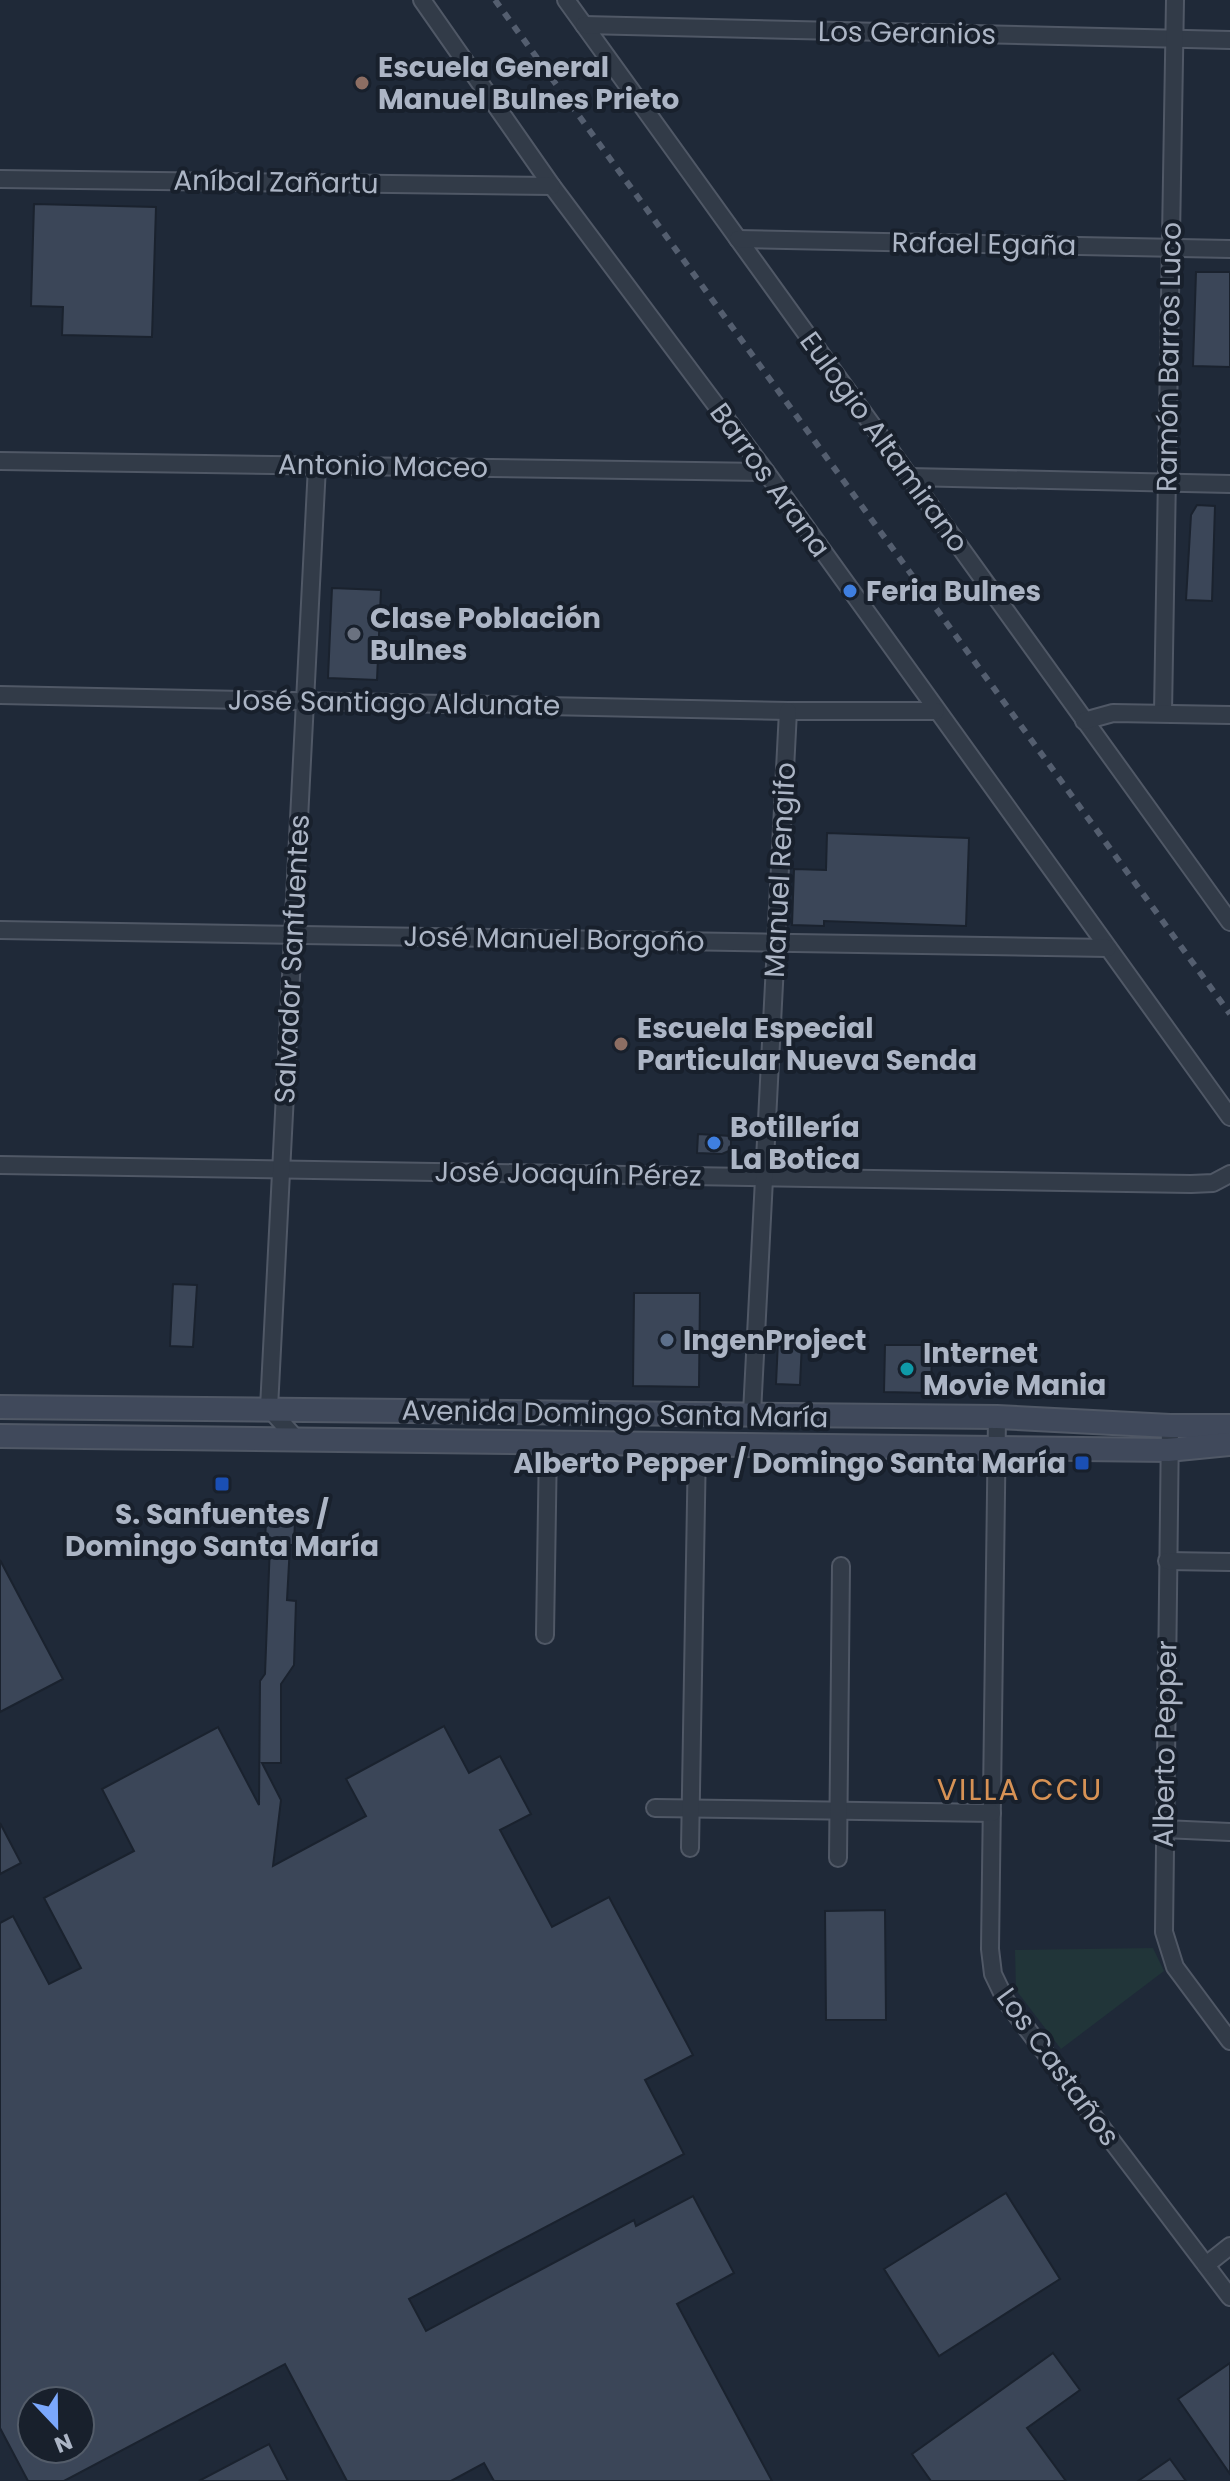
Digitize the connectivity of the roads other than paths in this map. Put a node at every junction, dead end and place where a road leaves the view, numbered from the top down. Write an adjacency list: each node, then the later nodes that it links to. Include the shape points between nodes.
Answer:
1 (422, 0): 8 (street, Barros Arana)
2 (566, 0): 4 (street, Eulogio Altamirano)
3 (1175, 0): 5 (street, Ramón Barros Luco)
4 (584, 25): 5 (street, Los Geranios); 9 (street, Eulogio Altamirano)
5 (1174, 38): 6 (street, Los Geranios); 10 (street, Ramón Barros Luco)
6 (1230, 40)
7 (0, 179): 8 (street, Aníbal Zañartu)
8 (552, 186): 14 (street, Barros Arana)
9 (738, 239): 10 (street, Rafael Egaña); 15 (street, Eulogio Altamirano)
10 (1171, 248): 11 (street, Rafael Egaña); 16 (street, Ramón Barros Luco)
11 (1230, 249)
12 (0, 461): 13 (street, Antonio Maceo)
13 (317, 466): 14 (street, Antonio Maceo); 19 (street, Salvador Sanfuentes)
14 (766, 472): 21 (street, Barros Arana)
15 (909, 477): 16 (street); 24 (street, Eulogio Altamirano)
16 (1167, 483): 17 (street); 22 (street, Ramón Barros Luco)
17 (1230, 484)
18 (0, 695): 19 (street, José Santiago Aldunate)
19 (305, 701): 20 (street, José Santiago Aldunate); 27 (street, Salvador Sanfuentes)
20 (788, 711): 21 (street, José Santiago Aldunate); 28 (street, Manuel Rengifo)
21 (936, 711): 29 (street, Barros Arana)
22 (1163, 713): 23 (street); 24 (street, via 1113,713)
23 (1230, 715)
24 (1084, 721): 25 (street, Eulogio Altamirano)
25 (1230, 922)
26 (0, 930): 27 (street, José Manuel Borgoño)
27 (293, 934): 28 (street, José Manuel Borgoño); 32 (street, Salvador Sanfuentes)
28 (777, 943): 29 (street, José Manuel Borgoño); 34 (street, Manuel Rengifo)
29 (1108, 948): 30 (street, Barros Arana)
30 (1230, 1117)
31 (0, 1165): 32 (street, José Joaquín Pérez)
32 (281, 1169): 34 (street, José Joaquín Pérez); 36 (street, Salvador Sanfuentes)
33 (1230, 1174): 34 (street, José Joaquín Pérez, via 1213,1183 1191,1184)
34 (765, 1177): 37 (street, Manuel Rengifo)
35 (0, 1407): 36 (main road, Avenida Domingo Santa María)
36 (269, 1408): 37 (main road, Avenida Domingo Santa María); 42 (street)
37 (752, 1413): 38 (main road, Avenida Domingo Santa María)
38 (997, 1417): 39 (main road, Avenida Domingo Santa María); 46 (street, Los Castaños)
39 (1170, 1426): 40 (main road, Avenida Domingo Santa María); 47 (street, Alberto Pepper)
40 (1230, 1426)
41 (0, 1436): 42 (main road, Avenida Domingo Santa María)
42 (298, 1441): 43 (main road, Avenida Domingo Santa María)
43 (548, 1443): 45 (main road, Avenida Domingo Santa María); 51 (street)
44 (1230, 1444): 47 (main road, Avenida Domingo Santa María)
45 (697, 1445): 46 (main road, Avenida Domingo Santa María); 53 (street)
46 (997, 1448): 47 (main road, Avenida Domingo Santa María); 55 (street, Los Castaños)
47 (1168, 1450): 48 (street, Alberto Pepper)
48 (1167, 1561): 49 (street); 56 (street, Alberto Pepper)
49 (1230, 1562)
50 (841, 1566): 54 (street)
51 (545, 1635)
52 (655, 1808): 53 (street)
53 (691, 1808): 54 (street); 58 (street)
54 (839, 1810): 55 (street); 59 (street)
55 (992, 1813): 62 (street, Los Castaños, via 990,1962 998,1988)
56 (1164, 1829): 57 (street); 60 (street, Alberto Pepper, via 1163,1921 1169,1954)
57 (1230, 1832)
58 (690, 1848)
59 (838, 1858)
60 (1230, 2041)
61 (1230, 2246): 62 (street)
62 (1206, 2265): 63 (street, Los Castaños)
63 (1230, 2297)

